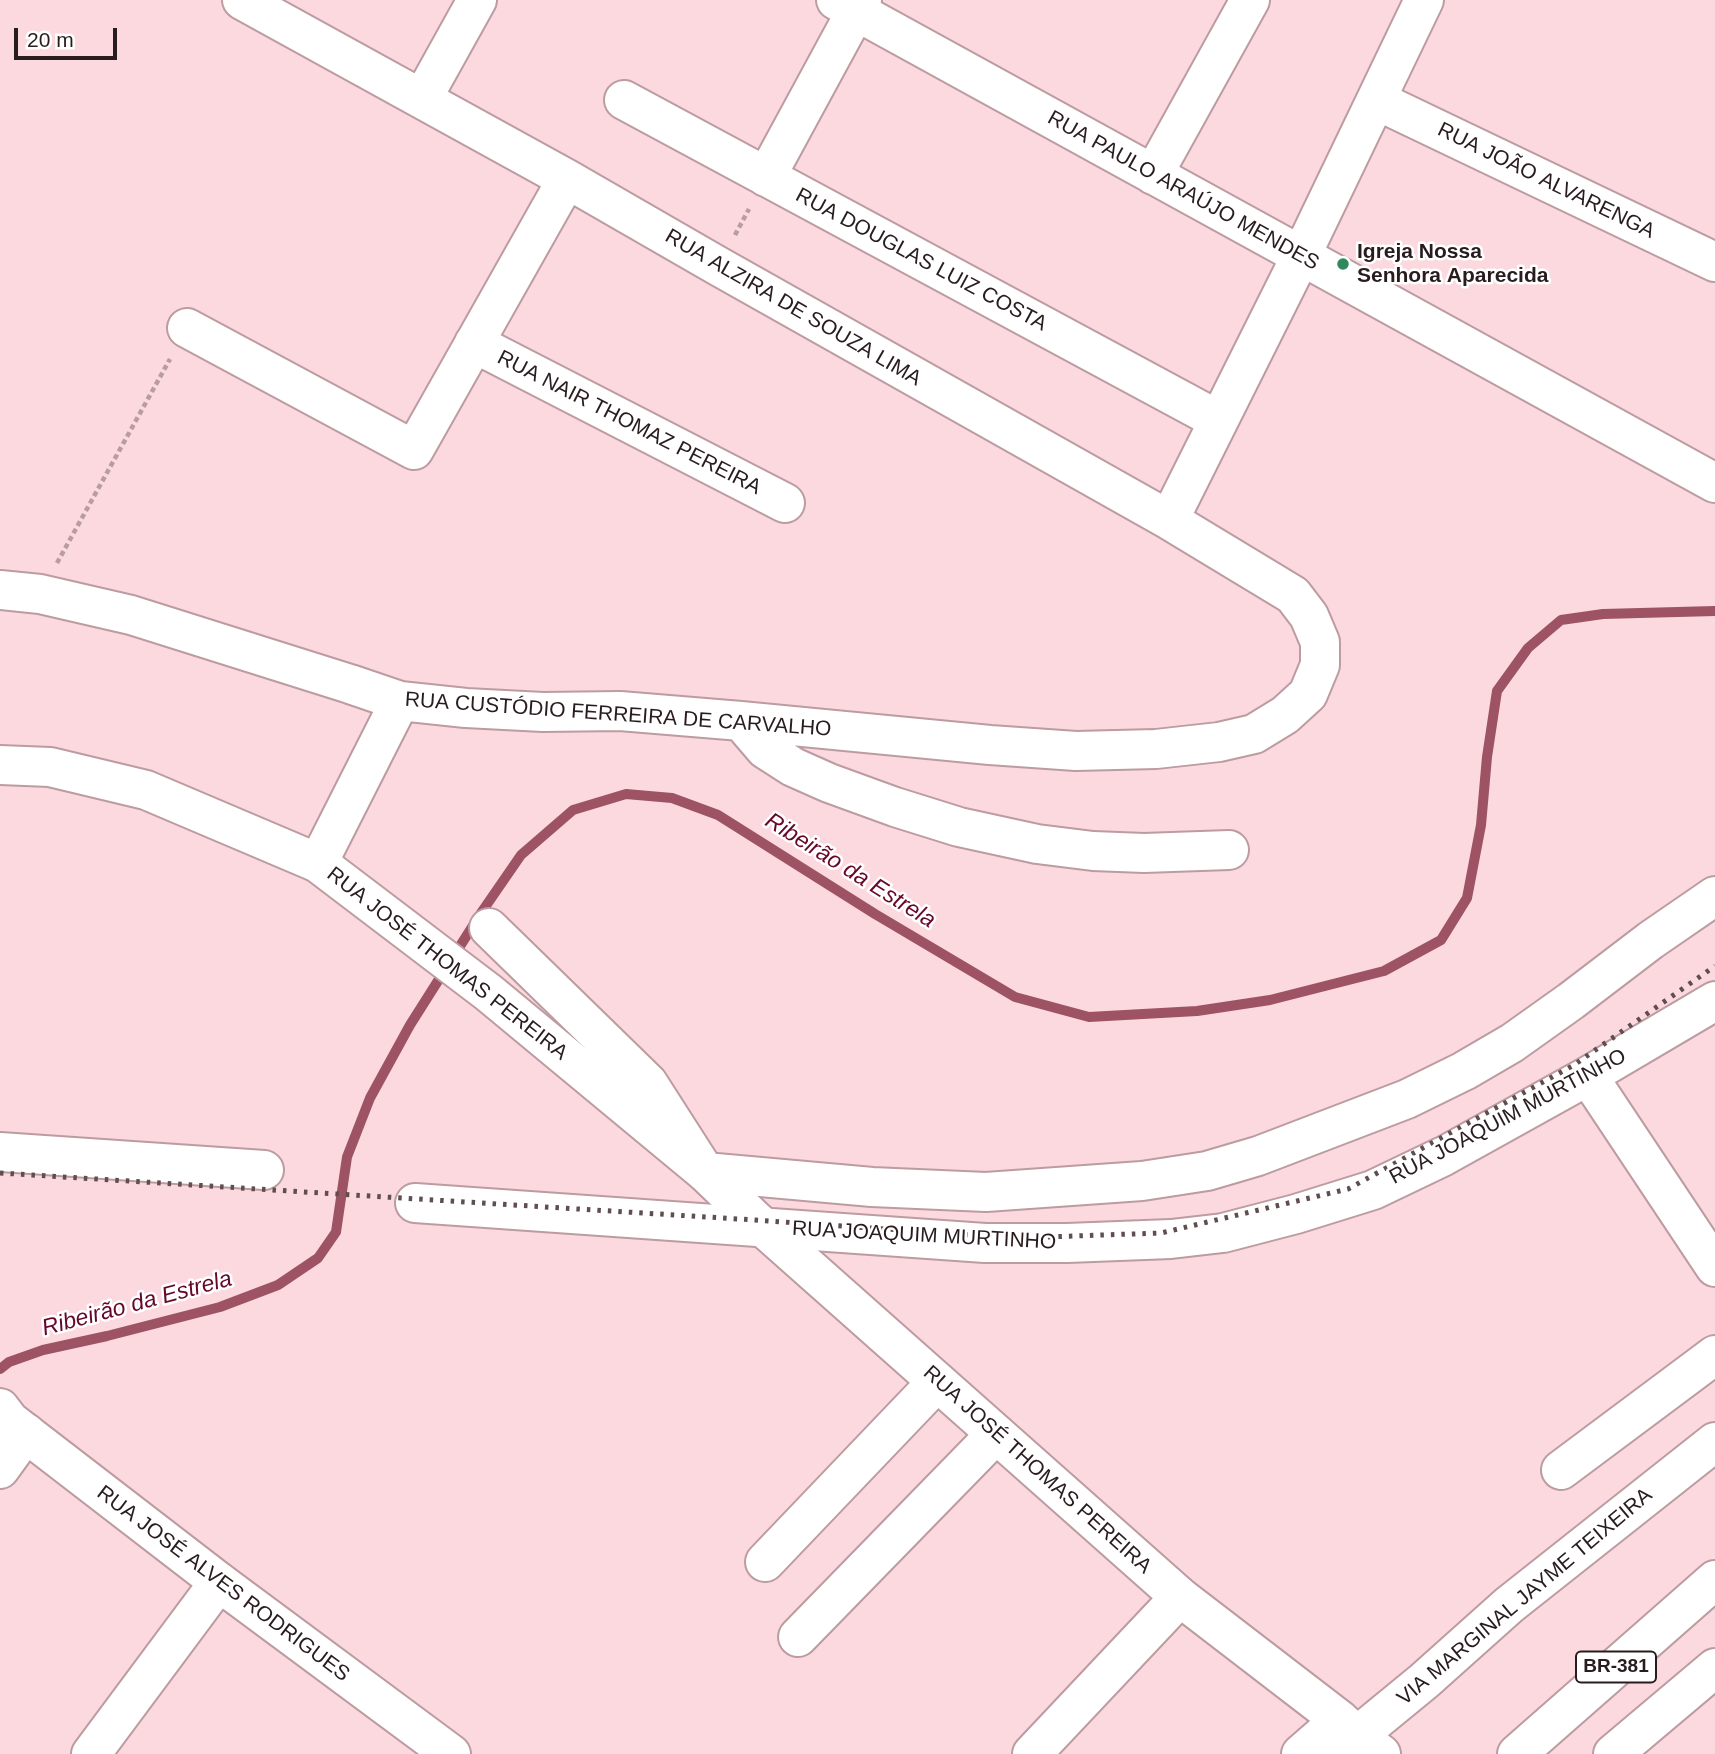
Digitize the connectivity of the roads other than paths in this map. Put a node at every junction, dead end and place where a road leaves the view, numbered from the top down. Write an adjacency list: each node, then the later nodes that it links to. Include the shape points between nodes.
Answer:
1 (242, 0): 6 (main road, RUA ALZIRA DE SOUZA LIMA)
2 (477, 0): 6 (main road)
3 (1250, 0): 9 (main road)
4 (1424, 0): 8 (main road)
5 (851, 4): 9 (main road, RUA PAULO ARAÚJO MENDES); 10 (main road)
6 (422, 99): 11 (main road, RUA ALZIRA DE SOUZA LIMA)
7 (624, 100): 10 (main road, RUA DOUGLAS LUIZ COSTA)
8 (1376, 100): 12 (main road); 13 (main road, RUA JOÃO ALVARENGA)
9 (1153, 175): 12 (main road, RUA PAULO ARAÚJO MENDES)
10 (766, 177): 16 (main road, RUA DOUGLAS LUIZ COSTA)
11 (567, 179): 15 (main road); 19 (main road, RUA ALZIRA DE SOUZA LIMA)
12 (1301, 256): 16 (main road); 17 (main road, RUA PAULO ARAÚJO MENDES)
13 (1715, 262)
14 (187, 328): 15 (main road, via 414,450)
15 (474, 343): 18 (main road, RUA NAIR THOMAZ PEREIRA)
16 (1218, 421): 19 (main road)
17 (1715, 483)
18 (785, 503)
19 (1169, 520): 21 (main road, RUA ALZIRA DE SOUZA LIMA, via 1293,595)
20 (0, 590): 22 (main road, RUA CUSTÓDIO FERREIRA DE CARVALHO, via 40,594 131,615)
21 (1320, 642): 23 (main road, RUA CUSTÓDIO FERREIRA DE CARVALHO, via 1320,665 1308,694 1254,734 1219,742 1076,751)
22 (400, 702): 23 (main road, RUA CUSTÓDIO FERREIRA DE CARVALHO); 26 (main road)
23 (741, 721): 25 (main road, via 765,749 793,767 959,827 1093,851)
24 (0, 765): 26 (main road, RUA JOSÉ THOMAS PEREIRA, via 50,767 146,790)
25 (1230, 850)
26 (318, 863): 33 (main road, RUA JOSÉ THOMAS PEREIRA, via 489,993)
27 (1715, 896): 33 (main road, via 1532,1029 1464,1071 1407,1100 1207,1171 1142,1181 986,1192)
28 (489, 928): 33 (main road, RUA JOSÉ THOMAS PEREIRA, via 648,1083)
29 (1715, 1001): 30 (main road, RUA JOAQUIM MURTINHO)
30 (1588, 1076): 35 (main road, RUA JOAQUIM MURTINHO, via 1373,1190 1223,1233 1067,1244); 36 (main road)
31 (0, 1152): 32 (main road)
32 (264, 1170)
33 (705, 1172): 35 (main road, RUA JOSÉ THOMAS PEREIRA)
34 (415, 1203): 35 (main road, RUA JOAQUIM MURTINHO)
35 (765, 1227): 38 (main road, RUA JOSÉ THOMAS PEREIRA)
36 (1715, 1267)
37 (1715, 1355): 43 (main road)
38 (937, 1382): 40 (main road, RUA JOSÉ THOMAS PEREIRA); 44 (main road)
39 (12, 1421): 42 (main road); 46 (main road, RUA JOSÉ ALVES RODRIGUES)
40 (996, 1434): 47 (main road, RUA JOSÉ THOMAS PEREIRA); 48 (main road)
41 (1715, 1442): 50 (main road, VIA MARGINAL JAYME TEIXEIRA, via 1509,1605)
42 (0, 1469)
43 (1561, 1469)
44 (765, 1562)
45 (1715, 1580): 55 (main road, BR-381)
46 (219, 1582): 51 (main road, RUA JOSÉ ALVES RODRIGUES); 52 (main road)
47 (1180, 1597): 50 (main road, RUA JOSÉ THOMAS PEREIRA); 53 (main road)
48 (798, 1637)
49 (1715, 1668): 56 (main road, BR-381)
50 (1354, 1741): 54 (main road, VIA MARGINAL JAYME TEIXEIRA)
51 (428, 1747)
52 (91, 1754)
53 (1032, 1754)
54 (1301, 1754)
55 (1517, 1754)
56 (1614, 1754)

